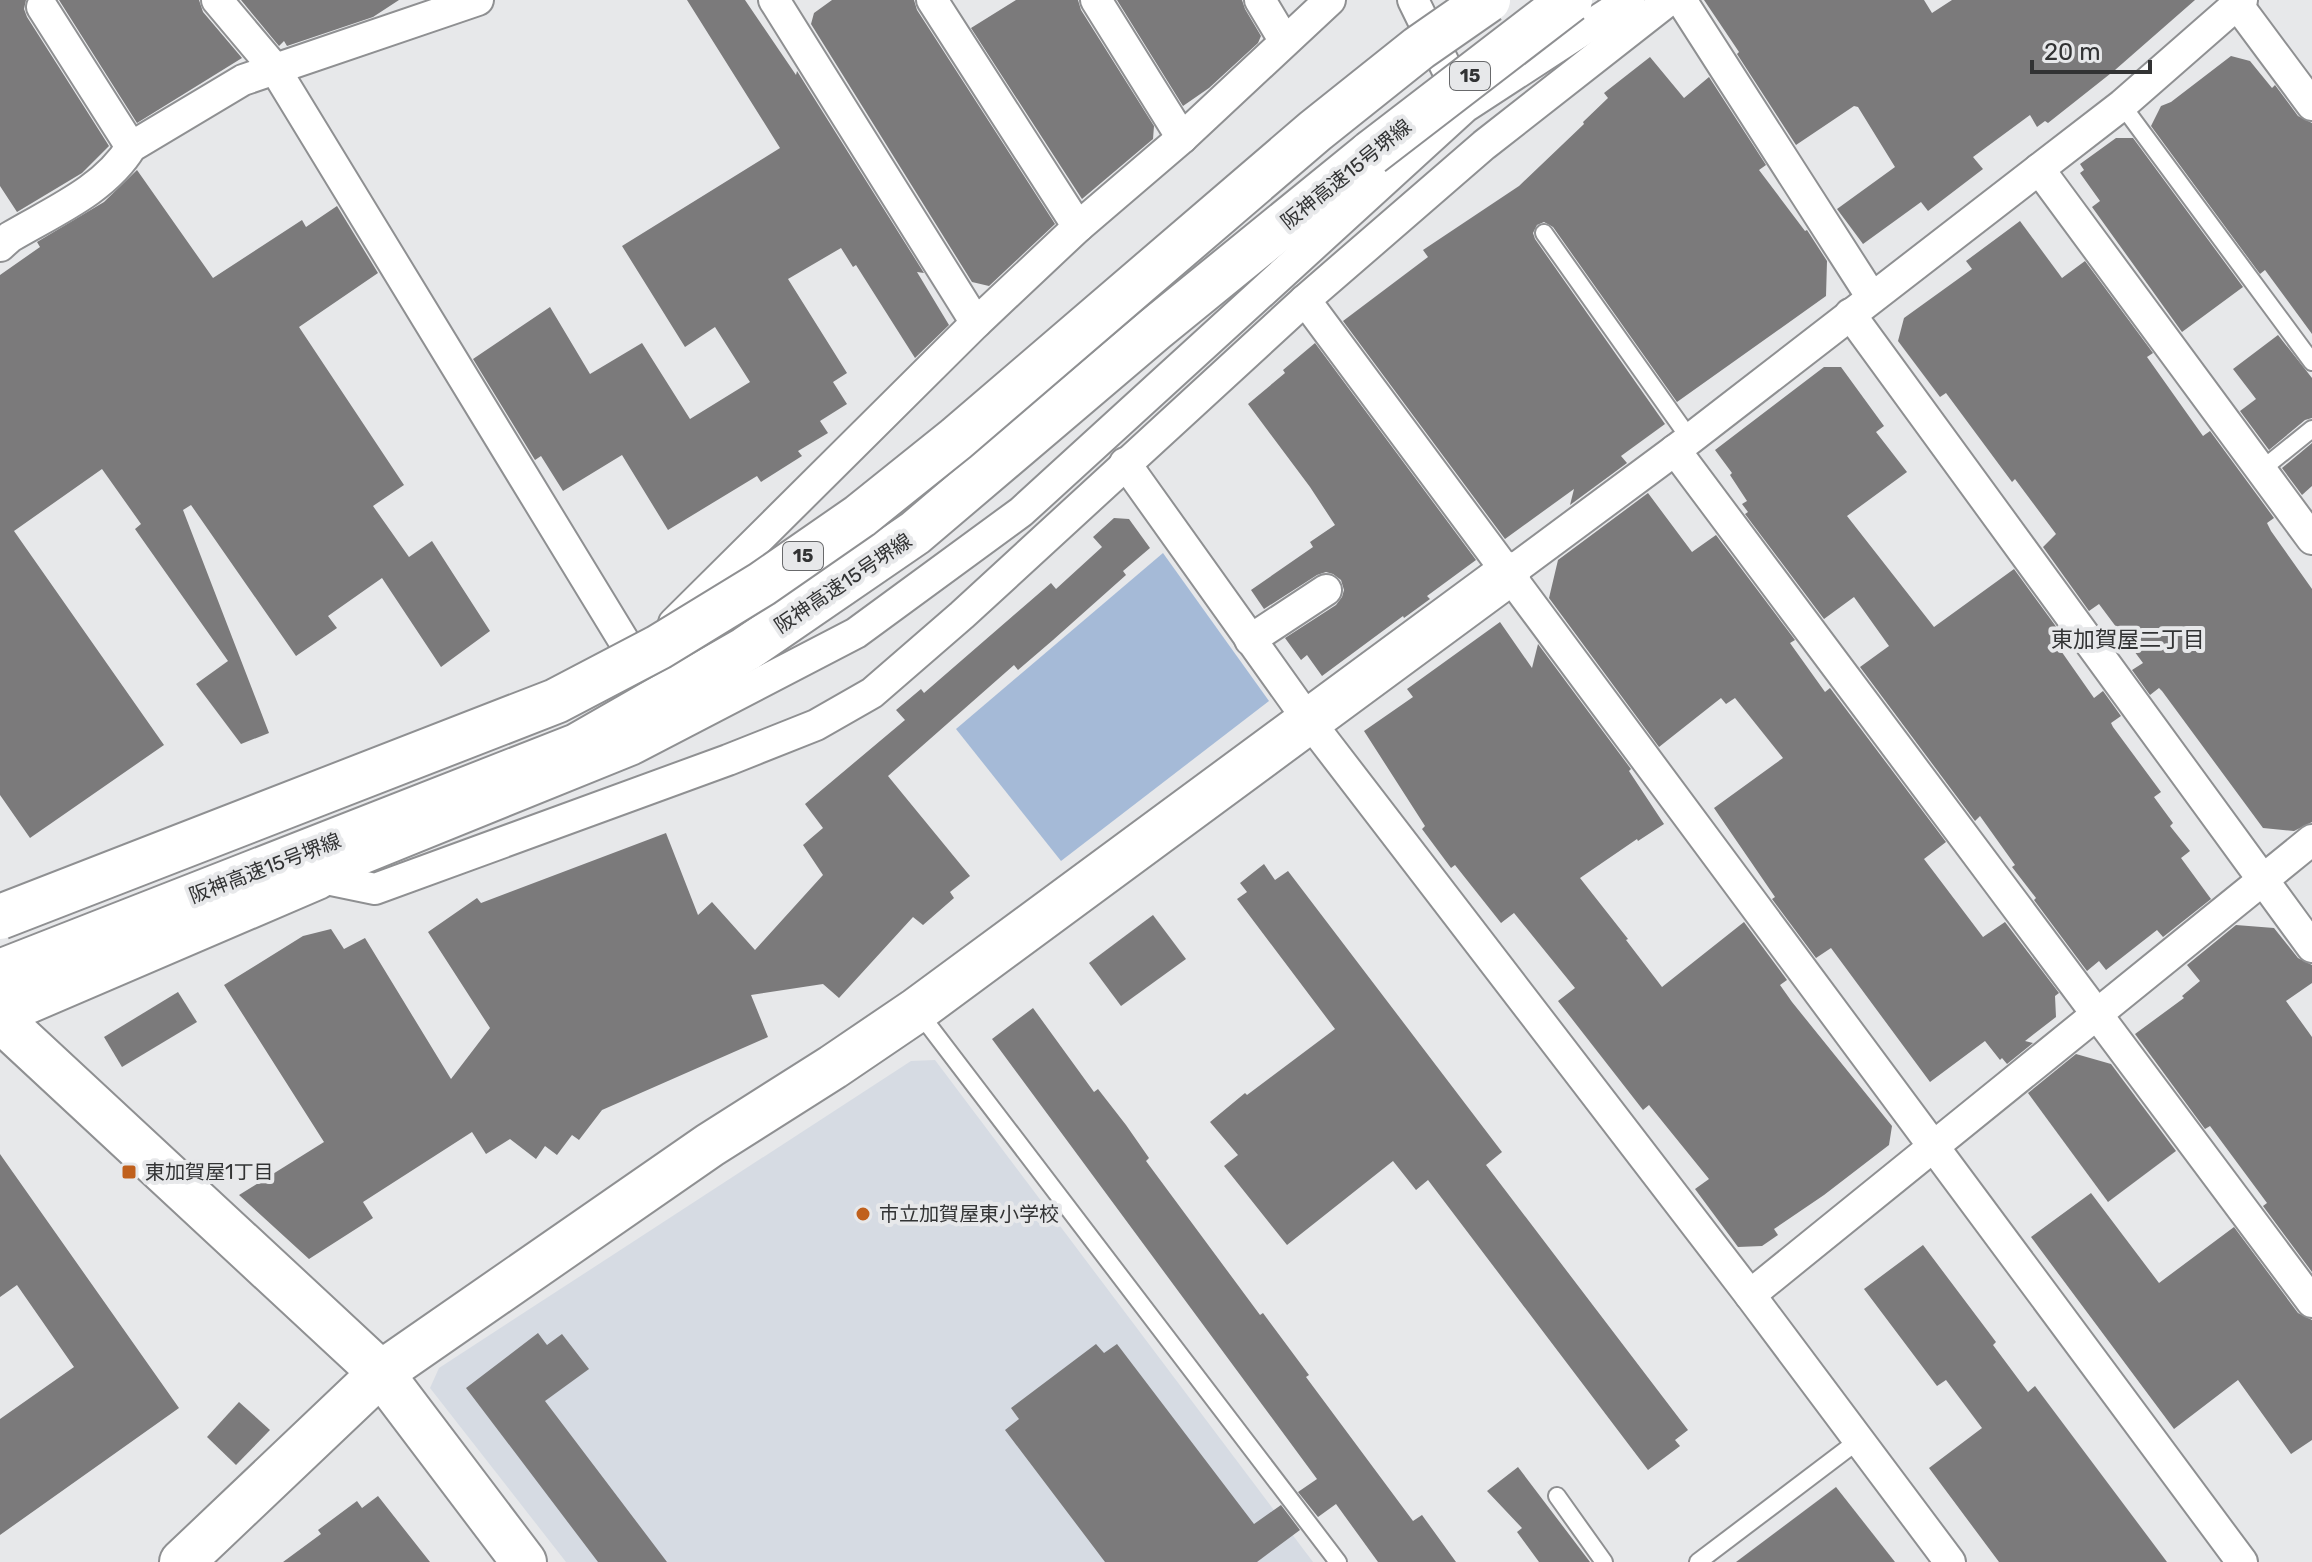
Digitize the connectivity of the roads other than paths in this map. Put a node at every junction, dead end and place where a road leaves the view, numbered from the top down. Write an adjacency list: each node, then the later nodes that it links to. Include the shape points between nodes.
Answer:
1 (217, 0): 17 (street)
2 (478, 0): 17 (street)
3 (932, 0): 25 (street)
4 (1096, 0): 21 (street)
5 (1260, 0): 16 (street)
6 (1330, 0): 16 (street)
7 (1488, 0): 47 (main road, 15, bridge, via 1315,131 956,439 860,516 762,584 556,701)
8 (1570, 0): 49 (main road, 阪神高速15号堺線 / 15, bridge, via 1287,221 915,533 746,649 577,746)
9 (1629, 0): 20 (street)
10 (1669, 0): 22 (street)
11 (1681, 0): 29 (street)
12 (2240, 2): 18 (street); 19 (street)
13 (785, 4): 30 (street)
14 (42, 7): 23 (street)
15 (1431, 8): 20 (street); 39 (main road, via 1215,192 1014,377 853,510)
16 (1284, 40): 21 (street)
17 (275, 69): 23 (street, via 243,80); 41 (street)
18 (2122, 105): 24 (street); 31 (lane)
19 (2312, 105)
20 (1465, 107): 22 (street); 44 (street, via 1021,512 856,633 633,749)
21 (1182, 138): 25 (street)
22 (1484, 145): 28 (street)
23 (131, 147): 27 (street, via 104,180)
24 (2039, 169): 29 (street); 35 (street)
25 (1078, 227): 30 (street)
26 (1544, 233): 33 (lane)
27 (3, 235)
28 (1305, 300): 34 (street); 37 (street)
29 (1860, 305): 33 (street); 45 (street)
30 (976, 323): 39 (street)
31 (2312, 362)
32 (2312, 429): 35 (lane)
33 (1682, 444): 37 (street); 52 (street)
34 (1125, 463): 40 (street); 44 (street, via 872,693 816,725 375,889)
35 (2261, 470): 36 (street)
36 (2312, 539)
37 (1508, 574): 42 (main road); 53 (street)
38 (1326, 590): 40 (street)
39 (670, 628): 41 (main road)
40 (1250, 640): 42 (street)
41 (630, 651): 46 (main road, via 367,764)
42 (1309, 721): 50 (main road); 54 (street)
43 (2312, 840): 45 (street)
44 (317, 877): 51 (main road)
45 (2263, 880): 48 (street); 52 (street)
46 (0, 907)
47 (0, 917)
48 (2312, 947)
49 (0, 972)
50 (917, 1010): 56 (main road, via 710,1145); 61 (lane)
51 (0, 1013): 56 (main road, via 16,1034)
52 (2097, 1014): 53 (street); 55 (street)
53 (1934, 1146): 54 (street); 65 (street)
54 (1750, 1295): 57 (street)
55 (2312, 1302)
56 (381, 1373): 59 (main road); 60 (main road)
57 (1859, 1440): 63 (lane); 64 (street)
58 (1557, 1496): 62 (lane)
59 (185, 1561)
60 (524, 1562)
61 (1338, 1562)
62 (1604, 1562)
63 (1698, 1562)
64 (1950, 1562)
65 (2242, 1562)

